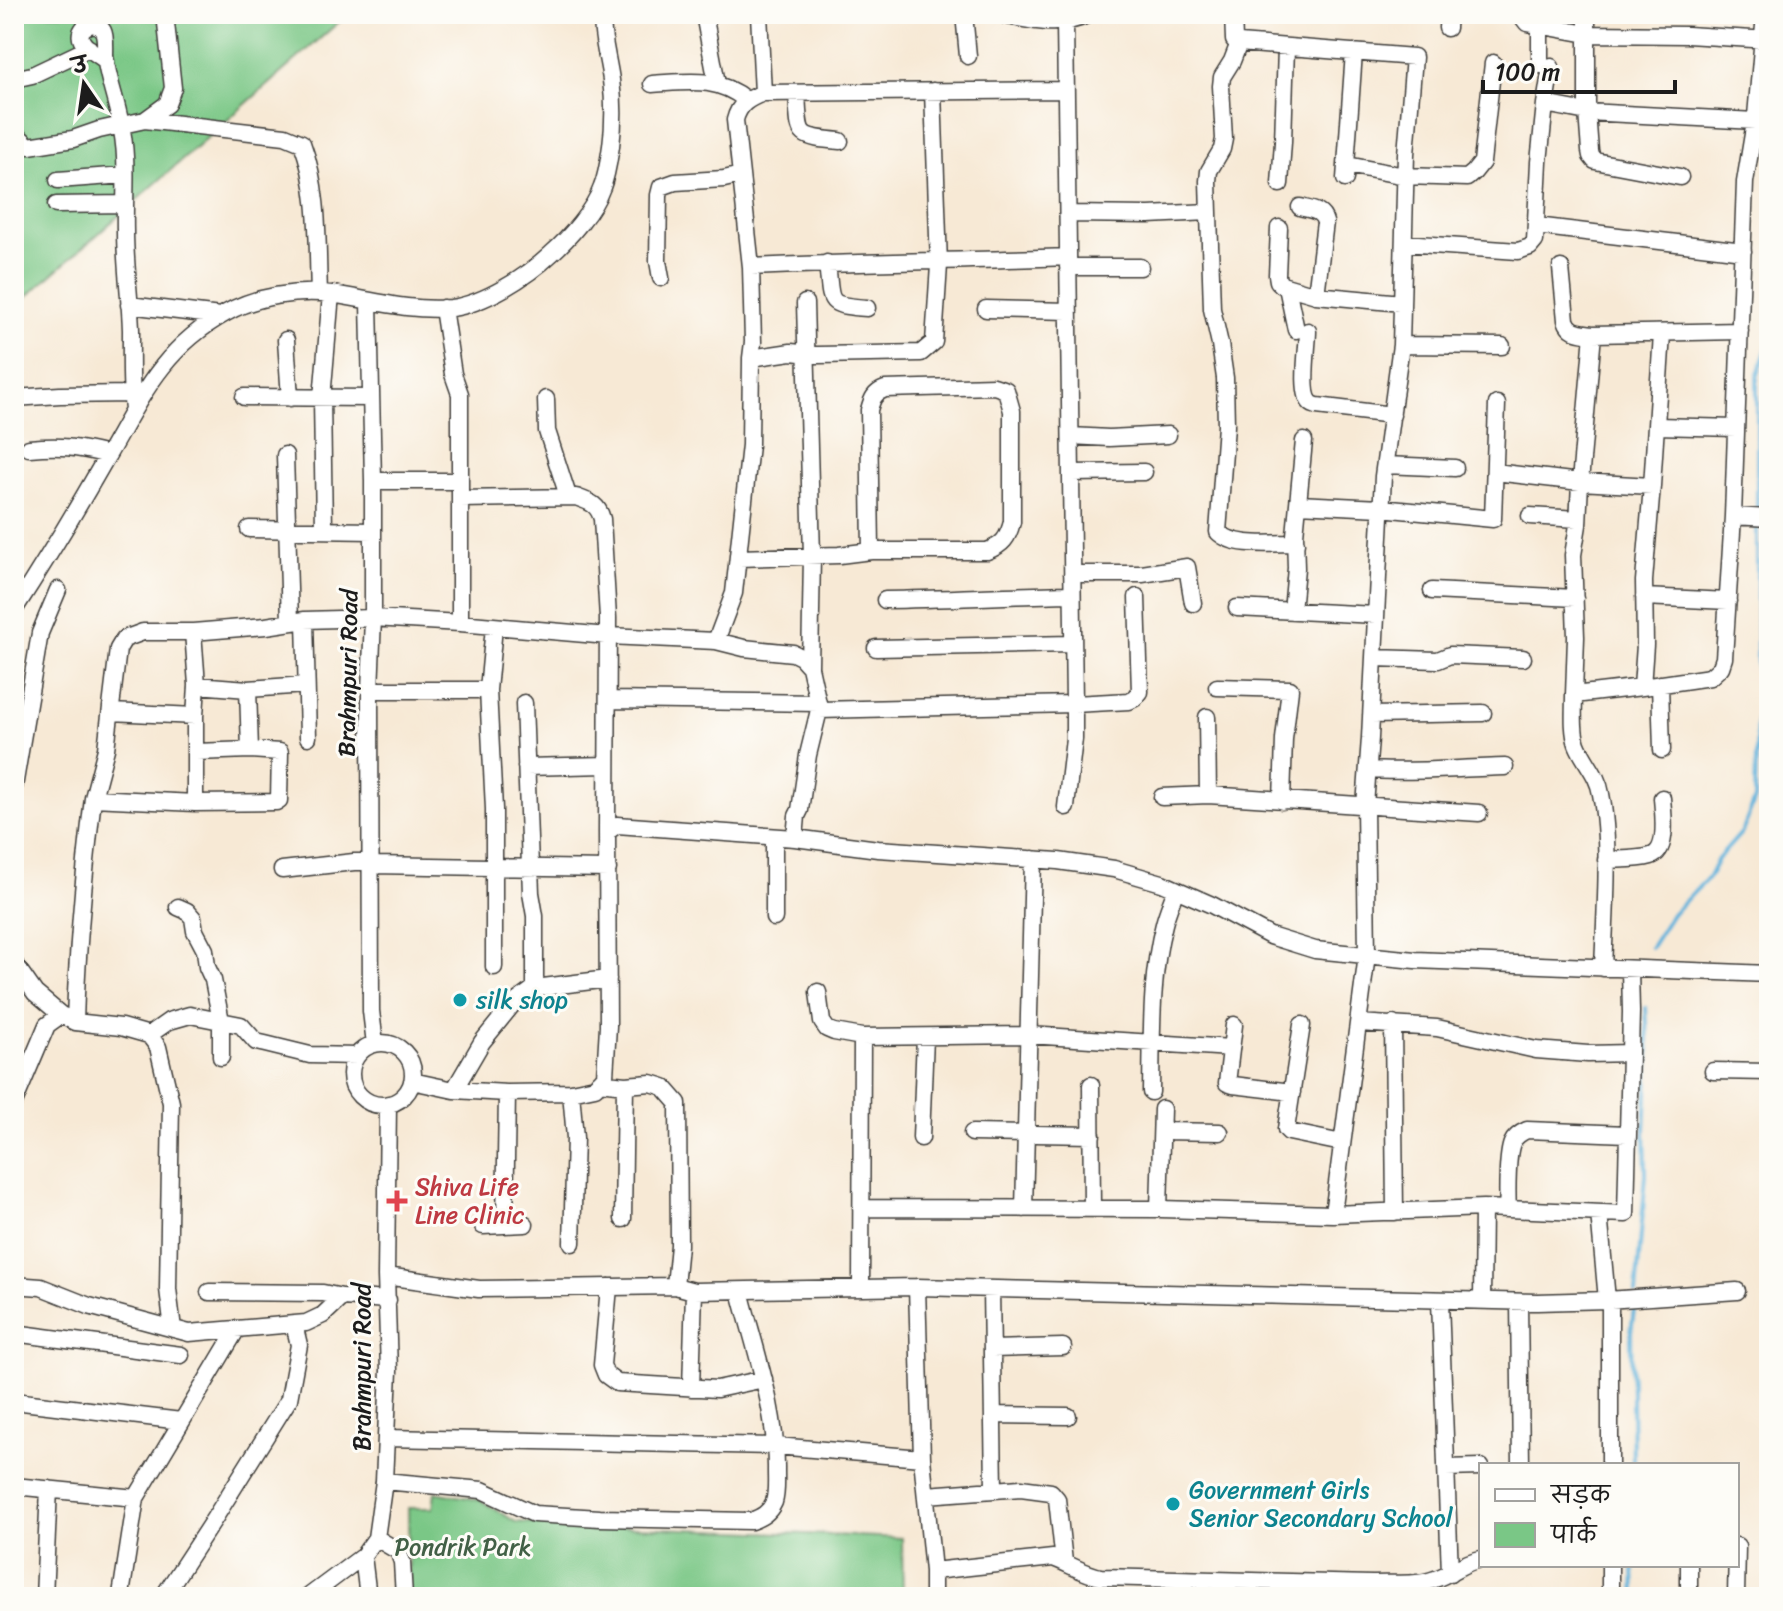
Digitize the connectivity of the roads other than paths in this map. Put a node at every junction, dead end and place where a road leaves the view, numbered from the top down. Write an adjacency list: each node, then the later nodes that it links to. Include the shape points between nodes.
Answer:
1 (165, 14): 33 (street, via 173,88 167,104)
2 (602, 14): 67 (street, via 614,115 602,189 567,240 521,279 483,298)
3 (704, 14): 23 (street)
4 (759, 14): 28 (street)
5 (964, 14): 20 (street)
6 (998, 14): 12 (street)
7 (1089, 14): 12 (street)
8 (1233, 14): 16 (street, via 1234,40)
9 (1520, 14): 13 (street, via 1527,23)
10 (1587, 14): 14 (street)
11 (1765, 14): 15 (street)
12 (1065, 22): 26 (street)
13 (1540, 26): 14 (street); 31 (street)
14 (1587, 34): 15 (street); 32 (street)
15 (1766, 39): 34 (street)
16 (1239, 43): 17 (street); 47 (street, via 1222,77 1224,139 1209,171)
17 (1286, 47): 19 (street); 43 (street)
18 (89, 48): 21 (street); 21 (street, via 81,35 93,24 104,32); 24 (street)
19 (1354, 52): 40 (street, via 1346,172); 40 (street, via 1414,57)
20 (968, 56)
21 (106, 61): 35 (street)
22 (1493, 63): 40 (street, via 1482,162 1467,178)
23 (716, 78)
24 (14, 79)
25 (652, 84): 30 (street, via 703,82 733,90)
26 (1066, 90): 27 (street); 48 (street)
27 (933, 91): 29 (street); 53 (street)
28 (763, 93): 29 (street); 30 (street)
29 (797, 93): 37 (street, via 804,134)
30 (746, 100): 39 (street, via 735,120)
31 (1545, 104): 32 (street); 49 (street)
32 (1587, 112): 34 (street); 41 (street, via 1595,161)
33 (145, 120): 35 (street); 61 (street, via 272,134 302,143 315,196)
34 (1755, 121): 52 (street, via 1745,182)
35 (121, 125): 36 (street, via 35,146); 38 (street)
36 (14, 132)
37 (840, 141)
38 (125, 175): 42 (street); 44 (street)
39 (741, 175): 56 (street); 59 (street, via 661,187)
40 (1405, 176): 51 (street)
41 (1680, 177)
42 (58, 180)
43 (1280, 184)
44 (125, 204): 45 (street); 66 (street)
45 (56, 205)
46 (1300, 207): 62 (street, via 1319,212 1325,222)
47 (1209, 212): 48 (street); 118 (street, via 1212,309 1225,378 1218,532 1234,542)
48 (1068, 214): 54 (street)
49 (1536, 226): 51 (street, via 1535,241 1518,251); 52 (street)
50 (1279, 228): 60 (street, via 1277,275)
51 (1404, 243): 65 (street)
52 (1743, 251): 72 (street)
53 (939, 262): 54 (street); 55 (street); 78 (street, via 936,334 921,353)
54 (1068, 262): 57 (street); 70 (street)
55 (827, 263): 56 (street); 68 (street, via 835,303)
56 (751, 267): 79 (street)
57 (1140, 267)
58 (1561, 268): 73 (street, via 1568,326)
59 (661, 278)
60 (1287, 287): 62 (street); 88 (street, via 1302,331 1311,404)
61 (325, 294): 63 (street); 71 (street, via 278,296); 83 (street)
62 (1316, 295): 65 (street)
63 (369, 302): 67 (street); 84 (street, Brahmpuri Road)
64 (805, 303): 78 (street)
65 (1402, 303): 76 (street)
66 (129, 305): 71 (street); 86 (street)
67 (443, 308): 103 (street, via 460,394)
68 (867, 308)
69 (986, 309): 70 (street)
70 (1069, 311): 92 (street)
71 (220, 316): 86 (street, via 174,352)
72 (1740, 331): 74 (street); 90 (street)
73 (1593, 334): 74 (street); 104 (street)
74 (1662, 334): 89 (street)
75 (286, 340): 82 (street)
76 (1401, 345): 77 (street); 88 (street)
77 (1502, 346)
78 (807, 354): 79 (street); 120 (street)
79 (751, 358): 121 (street, via 750,445)
80 (244, 397): 82 (street)
81 (14, 398): 86 (street, via 60,395)
82 (290, 398): 83 (street)
83 (322, 398): 84 (street); 116 (street)
84 (371, 398): 102 (street, Brahmpuri Road)
85 (546, 399): 106 (street, via 547,431)
86 (132, 402): 95 (street)
87 (1497, 404): 100 (street)
88 (1392, 415): 97 (street)
89 (1656, 426): 90 (street); 105 (street)
90 (1736, 428): 111 (street)
91 (1168, 435): 92 (street)
92 (1071, 436): 101 (street)
93 (1304, 441): 108 (street)
94 (29, 448): 95 (street, via 61,445)
95 (108, 455): 133 (street)
96 (285, 455): 115 (street)
97 (1385, 465): 98 (street); 109 (street)
98 (1455, 468)
99 (1144, 472): 101 (street)
100 (1495, 472): 104 (street); 109 (street, via 1493,519)
101 (1071, 473): 122 (street)
102 (373, 481): 103 (street); 117 (street, Brahmpuri Road)
103 (460, 481): 107 (street)
104 (1580, 482): 105 (street); 113 (street)
105 (1652, 486): 127 (street)
106 (568, 496): 107 (street); 141 (street, via 600,510)
107 (460, 499): 138 (street)
108 (1298, 504): 109 (street); 118 (street)
109 (1381, 508): 135 (street)
110 (1530, 516): 113 (street)
111 (1733, 516): 112 (street); 130 (street)
112 (1769, 518)
113 (1578, 519): 128 (street)
114 (249, 529): 115 (street)
115 (287, 529): 116 (street); 137 (street)
116 (324, 530): 117 (street)
117 (373, 531): 136 (street, Brahmpuri Road)
118 (1296, 543): 134 (street)
119 (871, 551): 119 (street, via 872,398 885,389 1006,390 1012,411 1012,522 1000,546 987,551); 120 (street)
120 (812, 556): 121 (street); 147 (street)
121 (738, 558): 142 (street, via 734,593)
122 (1072, 574): 125 (street); 131 (street, via 1142,574 1187,567)
123 (58, 590): 174 (street, via 40,633)
124 (1432, 591): 128 (street)
125 (1072, 594): 129 (street); 143 (street)
126 (1137, 597): 159 (street, via 1140,692 1129,701)
127 (1644, 597): 130 (street); 152 (street)
128 (1575, 598): 156 (street)
129 (885, 600)
130 (1728, 601): 148 (street, via 1721,667 1710,677)
131 (1193, 603)
132 (1237, 608): 134 (street)
133 (14, 610)
134 (1292, 611): 135 (street)
135 (1376, 615): 145 (street)
136 (373, 618): 137 (street); 138 (street); 154 (street, Brahmpuri Road)
137 (298, 621): 140 (street); 150 (street)
138 (460, 623): 139 (street)
139 (494, 627): 141 (street); 155 (street)
140 (193, 632): 149 (street); 161 (street, via 143,632 124,639 118,649)
141 (608, 636): 142 (street); 157 (street)
142 (716, 641): 147 (street, via 793,653)
143 (1073, 644): 144 (street); 159 (street)
144 (876, 648)
145 (1374, 658): 146 (street); 163 (street)
146 (1523, 658)
147 (810, 667): 160 (street)
148 (1660, 684): 152 (street); 168 (street)
149 (197, 685): 153 (street); 164 (street)
150 (306, 685): 153 (street); 166 (street)
151 (1217, 687): 179 (street, via 1290,689)
152 (1642, 687): 156 (street)
153 (248, 689): 167 (street)
154 (370, 690): 155 (street); 189 (street, Brahmpuri Road)
155 (488, 690): 191 (street)
156 (1574, 695): 188 (street, via 1576,741 1601,791)
157 (608, 700): 160 (street); 170 (street)
158 (524, 703): 171 (street)
159 (1074, 704): 160 (street); 182 (street)
160 (818, 706): 186 (street)
161 (111, 712): 164 (street); 177 (street)
162 (1483, 713): 163 (street)
163 (1371, 715): 173 (street)
164 (195, 716): 169 (street)
165 (1207, 717): 175 (street)
166 (308, 737)
167 (250, 750): 169 (street); 180 (street, via 280,752 279,800)
168 (1662, 750)
169 (196, 752): 180 (street)
170 (607, 765): 171 (street); 184 (street)
171 (526, 767): 190 (street)
172 (1505, 767): 173 (street)
173 (1368, 770): 181 (street)
174 (14, 787)
175 (1208, 795): 176 (street); 179 (street)
176 (1162, 797)
177 (93, 798): 180 (street); 206 (street)
178 (1662, 798): 188 (street, via 1659,851)
179 (1282, 801): 181 (street)
180 (195, 803)
181 (1365, 806): 183 (street); 197 (street)
182 (1066, 807)
183 (1479, 813)
184 (607, 832): 185 (street, via 629,825); 192 (street)
185 (774, 837): 186 (street); 196 (street)
186 (795, 838): 187 (street)
187 (1033, 859): 194 (street, via 1114,869); 213 (street)
188 (1606, 860): 200 (street)
189 (372, 864): 191 (street); 193 (street); 217 (street, Brahmpuri Road)
190 (530, 867): 191 (street); 192 (street); 204 (street)
191 (495, 869): 199 (street)
192 (608, 869): 203 (street)
193 (282, 870)
194 (1176, 889): 197 (street, via 1270,936 1315,950); 216 (street, via 1156,970)
195 (178, 907): 207 (street, via 193,918)
196 (774, 918)
197 (1367, 955): 200 (street); 208 (street)
198 (14, 963): 206 (street, via 35,993)
199 (494, 967)
200 (1603, 968): 201 (street)
201 (1634, 969): 202 (street); 219 (street)
202 (1769, 974)
203 (608, 979): 204 (street); 225 (street, via 605,1076)
204 (535, 988): 228 (street, via 512,1005 482,1042)
205 (818, 992): 214 (street, via 827,1029)
206 (68, 1018): 212 (street); 233 (street, via 47,1025)
207 (221, 1021): 212 (street, via 190,1015); 220 (street, via 241,1025 256,1042 310,1055); 221 (street)
208 (1359, 1023): 209 (street); 243 (street)
209 (1393, 1024): 219 (street, via 1536,1050); 250 (street)
210 (1234, 1025): 218 (street)
211 (1302, 1025): 231 (street)
212 (149, 1035): 276 (street, via 158,1047 171,1103 168,1289)
213 (1029, 1035): 215 (street); 216 (street); 239 (street)
214 (862, 1037): 215 (street); 244 (street)
215 (925, 1037): 242 (street)
216 (1152, 1042): 218 (street); 230 (street)
217 (375, 1044): 220 (street); 224 (street, via 404,1052)
218 (1231, 1048): 231 (street, via 1229,1084)
219 (1630, 1053): 240 (street)
220 (357, 1056): 234 (street, via 352,1067 356,1091 365,1100)
221 (221, 1057)
222 (1713, 1071): 223 (street)
223 (1769, 1072)
224 (412, 1081): 228 (street); 234 (street, via 404,1096)
225 (599, 1082): 226 (street); 229 (street)
226 (625, 1085): 253 (street); 260 (street, via 664,1087 678,1103)
227 (1091, 1085): 241 (street)
228 (454, 1090): 232 (street)
229 (571, 1092): 232 (street); 257 (street)
230 (1151, 1092)
231 (1292, 1092): 243 (street, via 1287,1131)
232 (507, 1093): 255 (street)
233 (14, 1102)
234 (388, 1104): 258 (street, Brahmpuri Road)
235 (1162, 1109): 236 (street)
236 (1162, 1131): 237 (street); 248 (street)
237 (1220, 1132)
238 (972, 1133): 239 (street)
239 (1027, 1134): 241 (street); 246 (street)
240 (1627, 1134): 249 (street, via 1527,1130 1517,1135 1511,1144); 251 (street, via 1626,1214)
241 (1092, 1135): 247 (street)
242 (921, 1138)
243 (1342, 1143): 252 (street)
244 (861, 1208): 246 (street); 263 (street)
245 (1483, 1208): 249 (street); 250 (street); 273 (street)
246 (1024, 1209): 247 (street)
247 (1092, 1209): 248 (street)
248 (1159, 1209): 252 (street)
249 (1508, 1209): 251 (street)
250 (1395, 1212): 252 (street)
251 (1599, 1213): 270 (street)
252 (1333, 1214)
253 (623, 1219)
254 (525, 1224): 255 (street)
255 (505, 1225): 256 (street)
256 (483, 1226)
257 (572, 1243)
258 (386, 1276): 261 (street, via 479,1289); 271 (street, Brahmpuri Road)
259 (14, 1285): 276 (street, via 41,1287)
260 (675, 1286): 261 (street); 265 (street)
261 (609, 1287): 283 (street, via 602,1365 606,1375 617,1383)
262 (917, 1287): 263 (street); 264 (street); 290 (street)
263 (861, 1288): 266 (street)
264 (991, 1289): 272 (street); 280 (street)
265 (694, 1291): 266 (street); 283 (street)
266 (740, 1291): 282 (street)
267 (1737, 1291): 270 (street)
268 (209, 1292): 269 (street)
269 (342, 1297): 271 (street); 275 (street, via 323,1315)
270 (1612, 1299): 274 (street); 292 (street)
271 (388, 1300): 288 (street, Brahmpuri Road)
272 (1440, 1301): 273 (street); 294 (street)
273 (1482, 1301): 274 (street)
274 (1519, 1302): 291 (street)
275 (294, 1324): 277 (street); 313 (street, via 299,1345 289,1399)
276 (173, 1329): 277 (street)
277 (237, 1329): 287 (street)
278 (14, 1333): 281 (street)
279 (1063, 1347): 280 (street)
280 (992, 1349): 285 (street)
281 (181, 1355)
282 (764, 1379): 283 (street, via 717,1389); 289 (street)
283 (691, 1388)
284 (14, 1401): 287 (street)
285 (993, 1415): 286 (street); 298 (street)
286 (1068, 1416)
287 (181, 1421): 300 (street)
288 (386, 1438): 289 (street); 295 (street, Brahmpuri Road)
289 (776, 1446): 290 (street); 295 (street, via 773,1503 765,1515 751,1521 534,1514 482,1490)
290 (922, 1458): 299 (street)
291 (1521, 1463)
292 (1610, 1463)
293 (1479, 1467): 294 (street)
294 (1446, 1468): 309 (street)
295 (384, 1481): 301 (street, Brahmpuri Road)
296 (14, 1486): 297 (street)
297 (49, 1489): 300 (street); 312 (street)
298 (994, 1490): 299 (street); 304 (street, via 1051,1492 1057,1499)
299 (926, 1495): 308 (street)
300 (136, 1498): 311 (street)
301 (376, 1538): 302 (street, Brahmpuri Road); 316 (street, via 398,1551)
302 (363, 1556): 314 (street, Brahmpuri Road); 315 (street)
303 (1479, 1559): 309 (street)
304 (1064, 1562): 308 (street, via 1053,1558); 310 (street, via 1101,1577)
305 (1610, 1567): 318 (street)
306 (1689, 1567): 319 (street)
307 (1737, 1567): 320 (street)
308 (933, 1571): 317 (street)
309 (1450, 1573): 310 (street)
310 (1373, 1590)
311 (121, 1595)
312 (44, 1597)
313 (163, 1597)
314 (308, 1597)
315 (368, 1597)
316 (404, 1597)
317 (933, 1597)
318 (1610, 1597)
319 (1689, 1597)
320 (1736, 1597)

